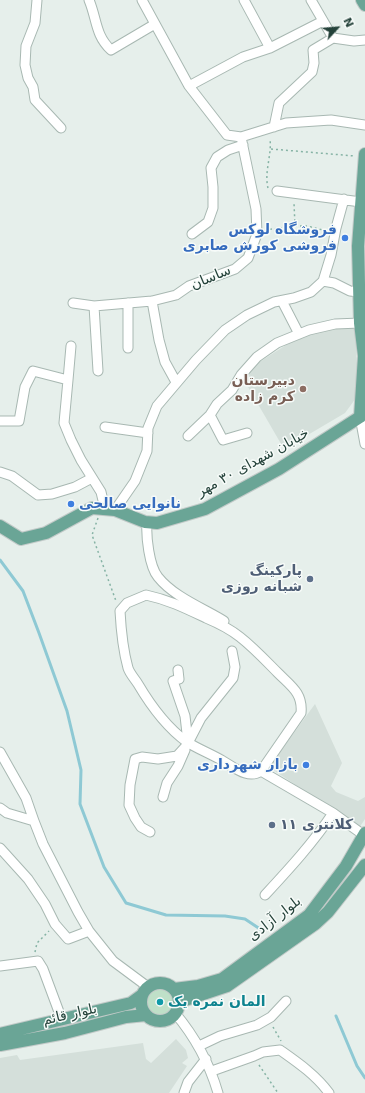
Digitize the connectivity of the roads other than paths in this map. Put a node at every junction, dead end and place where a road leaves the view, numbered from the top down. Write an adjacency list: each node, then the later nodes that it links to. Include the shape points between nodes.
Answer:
1 (36, 0): 15 (street, via 35,23 26,46 25,65 35,100)
2 (89, 0): 9 (street, via 104,44 111,50)
3 (142, 0): 9 (street)
4 (244, 0): 12 (street)
5 (312, 0): 8 (street)
6 (362, 0): 7 (main road)
7 (365, 5)
8 (323, 21): 10 (street); 12 (street)
9 (155, 24): 13 (street)
10 (333, 38): 11 (street); 16 (street, via 313,50 312,72 279,102)
11 (365, 40)
12 (270, 48): 13 (street, via 243,57)
13 (189, 86): 17 (street, via 227,135)
14 (365, 125): 16 (street, via 331,120 286,123)
15 (61, 128)
16 (271, 128): 17 (street)
17 (242, 141): 22 (street, via 217,157 211,168 213,208 208,222); 25 (street, ساسان, via 256,209 257,231 248,258 235,269 189,286 176,295)
18 (365, 156): 21 (main road)
19 (277, 191): 20 (street)
20 (344, 199): 21 (street); 23 (street)
21 (361, 202): 24 (main road, via 358,246)
22 (192, 234)
23 (323, 281): 24 (street); 26 (street, via 311,292)
24 (359, 292): 30 (main road)
25 (152, 301): 28 (street, ساسان); 37 (street, via 164,362)
26 (282, 301): 31 (street); 37 (street, via 274,302 247,315 225,330)
27 (73, 303): 29 (street, ساسان)
28 (128, 303): 29 (street, ساسان); 33 (street)
29 (94, 306): 35 (street)
30 (360, 323): 31 (street, via 335,324); 34 (main road)
31 (299, 334): 38 (street, via 257,357)
32 (71, 346): 36 (street)
33 (128, 348)
34 (364, 355): 39 (main road)
35 (98, 370)
36 (68, 380): 40 (street, via 33,371 25,387 18,421); 47 (street, via 64,423)
37 (176, 382): 42 (street, via 157,406)
38 (210, 415): 43 (street, via 223,440); 44 (street)
39 (360, 417): 45 (street); 49 (main road, خیابان شهدای ۳۰ مهر, via 279,469 205,509 157,523)
40 (0, 421)
41 (105, 427): 42 (street)
42 (148, 433): 48 (street, via 146,452 135,481)
43 (247, 434)
44 (188, 436)
45 (365, 444)
46 (0, 472): 47 (street, via 12,476 38,495 60,492)
47 (92, 478): 48 (street, via 101,492)
48 (107, 509): 49 (main road); 50 (main road, via 92,508 46,533 21,539)
49 (147, 523): 51 (street, via 149,554 157,576 186,599)
50 (0, 526)
51 (237, 630)
52 (248, 639): 55 (street, via 267,656)
53 (232, 651): 56 (street, via 235,667 233,678 201,718)
54 (178, 670): 56 (street, via 179,679 173,681 185,716)
55 (301, 697): 56 (street, via 240,637 165,599 146,595 127,603 120,611 121,636 129,670 169,727); 58 (street, via 301,713)
56 (188, 743): 58 (street, via 249,775); 59 (street, via 167,783); 63 (street, via 177,756 135,759 129,805 141,827)
57 (0, 752): 62 (street, via 26,798)
58 (261, 771): 61 (street)
59 (163, 797)
60 (0, 808): 62 (street, via 7,813)
61 (333, 813): 64 (street); 67 (street, via 321,832)
62 (34, 821): 69 (street, via 43,844)
63 (150, 832)
64 (365, 835): 68 (main road, بلوار آزادی)
65 (0, 848): 69 (street, via 28,879 55,924 68,938)
66 (365, 865): 68 (main road, بلوار آزادی, via 328,912)
67 (265, 895)
68 (312, 920): 71 (main road, بلوار آزادی)
69 (89, 931): 73 (street, via 113,961)
70 (0, 966): 77 (street, via 38,962)
71 (225, 983): 72 (main road, بلوار آزادی); 75 (main road, بلوار آزادی)
72 (174, 989): 73 (main road, via 164,983 158,983); 75 (main road, via 178,998)
73 (145, 991): 76 (main road, via 141,1006); 77 (main road, بلوار قائم, via 131,1003)
74 (286, 1001): 80 (street, via 257,1025 220,1036)
75 (177, 1008): 76 (main road, via 172,1017 161,1021); 80 (street)
76 (146, 1016): 79 (main road, بلوار قائم, via 126,1017 65,1033)
77 (62, 1020): 78 (main road, بلوار قائم)
78 (0, 1034)
79 (0, 1045)
80 (199, 1046): 81 (street)
81 (206, 1059): 82 (street); 83 (street, via 188,1082)
82 (212, 1071): 84 (street); 85 (street, via 263,1052 280,1050 301,1064)
83 (184, 1093)
84 (218, 1093)
85 (329, 1093)

